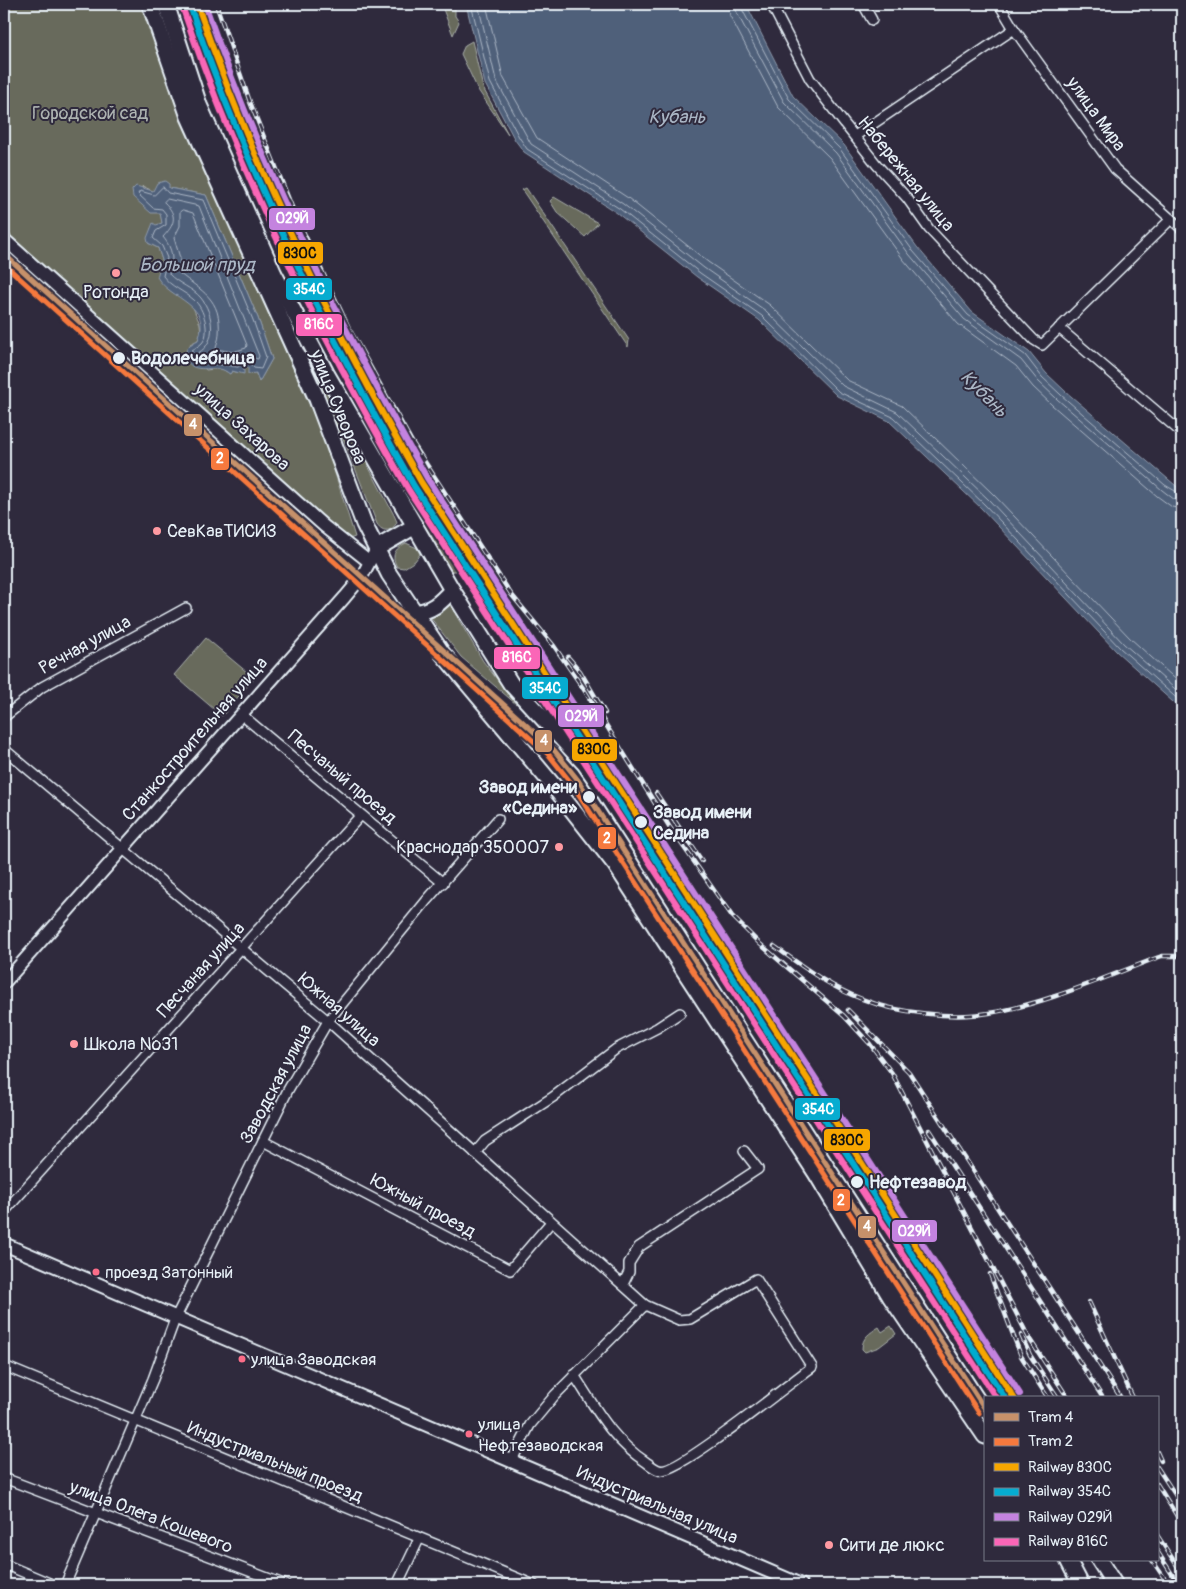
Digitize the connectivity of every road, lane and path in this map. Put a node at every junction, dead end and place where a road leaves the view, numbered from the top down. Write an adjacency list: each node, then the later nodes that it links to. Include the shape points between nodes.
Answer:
1 (150, 4): 15 (main road, улица Суворова, via 189,117 317,399 364,524)
2 (166, 4): 14 (main road, улица Суворова, via 199,105 274,274 326,373)
3 (771, 4): 8 (street, Набережная улица, via 810,79)
4 (863, 4): 6 (street)
5 (999, 4): 7 (street, улица Мира)
6 (872, 20)
7 (1014, 29): 8 (street); 9 (street, улица Мира, via 1115,169)
8 (855, 136): 12 (street, Набережная улица, via 929,229 1034,340 1042,345)
9 (1171, 218): 10 (street, улица Мира); 12 (street)
10 (1182, 229)
11 (4, 240): 15 (street, улица Захарова, via 324,526)
12 (1060, 328): 13 (street)
13 (1182, 433)
14 (415, 526): 15 (main road); 16 (main road)
15 (372, 555): 18 (main road, улица Захарова, via 389,574); 19 (street, Станкостроительная улица, via 361,578)
16 (452, 590): 18 (main road, via 433,608); 41 (main road, via 511,684 579,758 603,790)
17 (186, 608): 20 (street, Речная улица, via 42,687)
18 (414, 613): 43 (main road, улица Захарова, via 442,653 615,864 816,1173 890,1296)
19 (242, 715): 22 (street, Песчаный проезд); 24 (street, Станкостроительная улица)
20 (4, 717)
21 (4, 749): 24 (street, Южная улица)
22 (361, 814): 25 (street, Песчаный проезд); 26 (street, Песчаная улица)
23 (498, 819): 25 (street, Заводская улица)
24 (123, 850): 26 (street, Южная улица); 27 (street, Станкостроительная улица)
25 (443, 883): 29 (street, Заводская улица)
26 (242, 950): 29 (street, Южная улица); 33 (street, Песчаная улица)
27 (4, 982)
28 (680, 1013): 32 (street, via 616,1049 553,1097 485,1141)
29 (328, 1021): 30 (street, Заводская улица); 32 (street, Южная улица)
30 (263, 1141): 34 (street, Южный проезд, via 510,1270); 38 (street, Заводская улица)
31 (744, 1151): 36 (street, via 758,1169 639,1247 629,1263)
32 (475, 1153): 34 (street, Южная улица)
33 (4, 1212)
34 (551, 1222): 36 (street, Южная улица)
35 (4, 1244): 38 (main road, Индустриальная улица)
36 (623, 1284): 37 (street, Южная улица)
37 (644, 1305): 40 (street); 40 (street, via 679,1320 690,1319 756,1279 812,1367 702,1450 668,1470 660,1471 626,1449)
38 (175, 1319): 42 (street, Заводская улица); 44 (main road, Индустриальная улица)
39 (4, 1366): 42 (street, Индустриальный проезд)
40 (574, 1375): 44 (street, via 530,1425)
41 (995, 1396)
42 (135, 1422): 46 (street, Заводская улица); 47 (street, Индустриальный проезд)
43 (984, 1435)
44 (511, 1462): 56 (main road, Индустриальная улица)
45 (4, 1478): 46 (street, улица Олега Кошевого)
46 (96, 1514): 52 (street, Заводская улица); 53 (street, улица Олега Кошевого)
47 (419, 1539): 54 (street); 55 (street, Индустриальный проезд)
48 (1069, 1562): 57 (main road)
49 (1100, 1562): 58 (main road)
50 (4, 1564): 51 (street)
51 (54, 1585)
52 (65, 1585)
53 (286, 1585)
54 (397, 1585)
55 (534, 1585)
56 (798, 1585)
57 (1081, 1585)
58 (1115, 1585)

